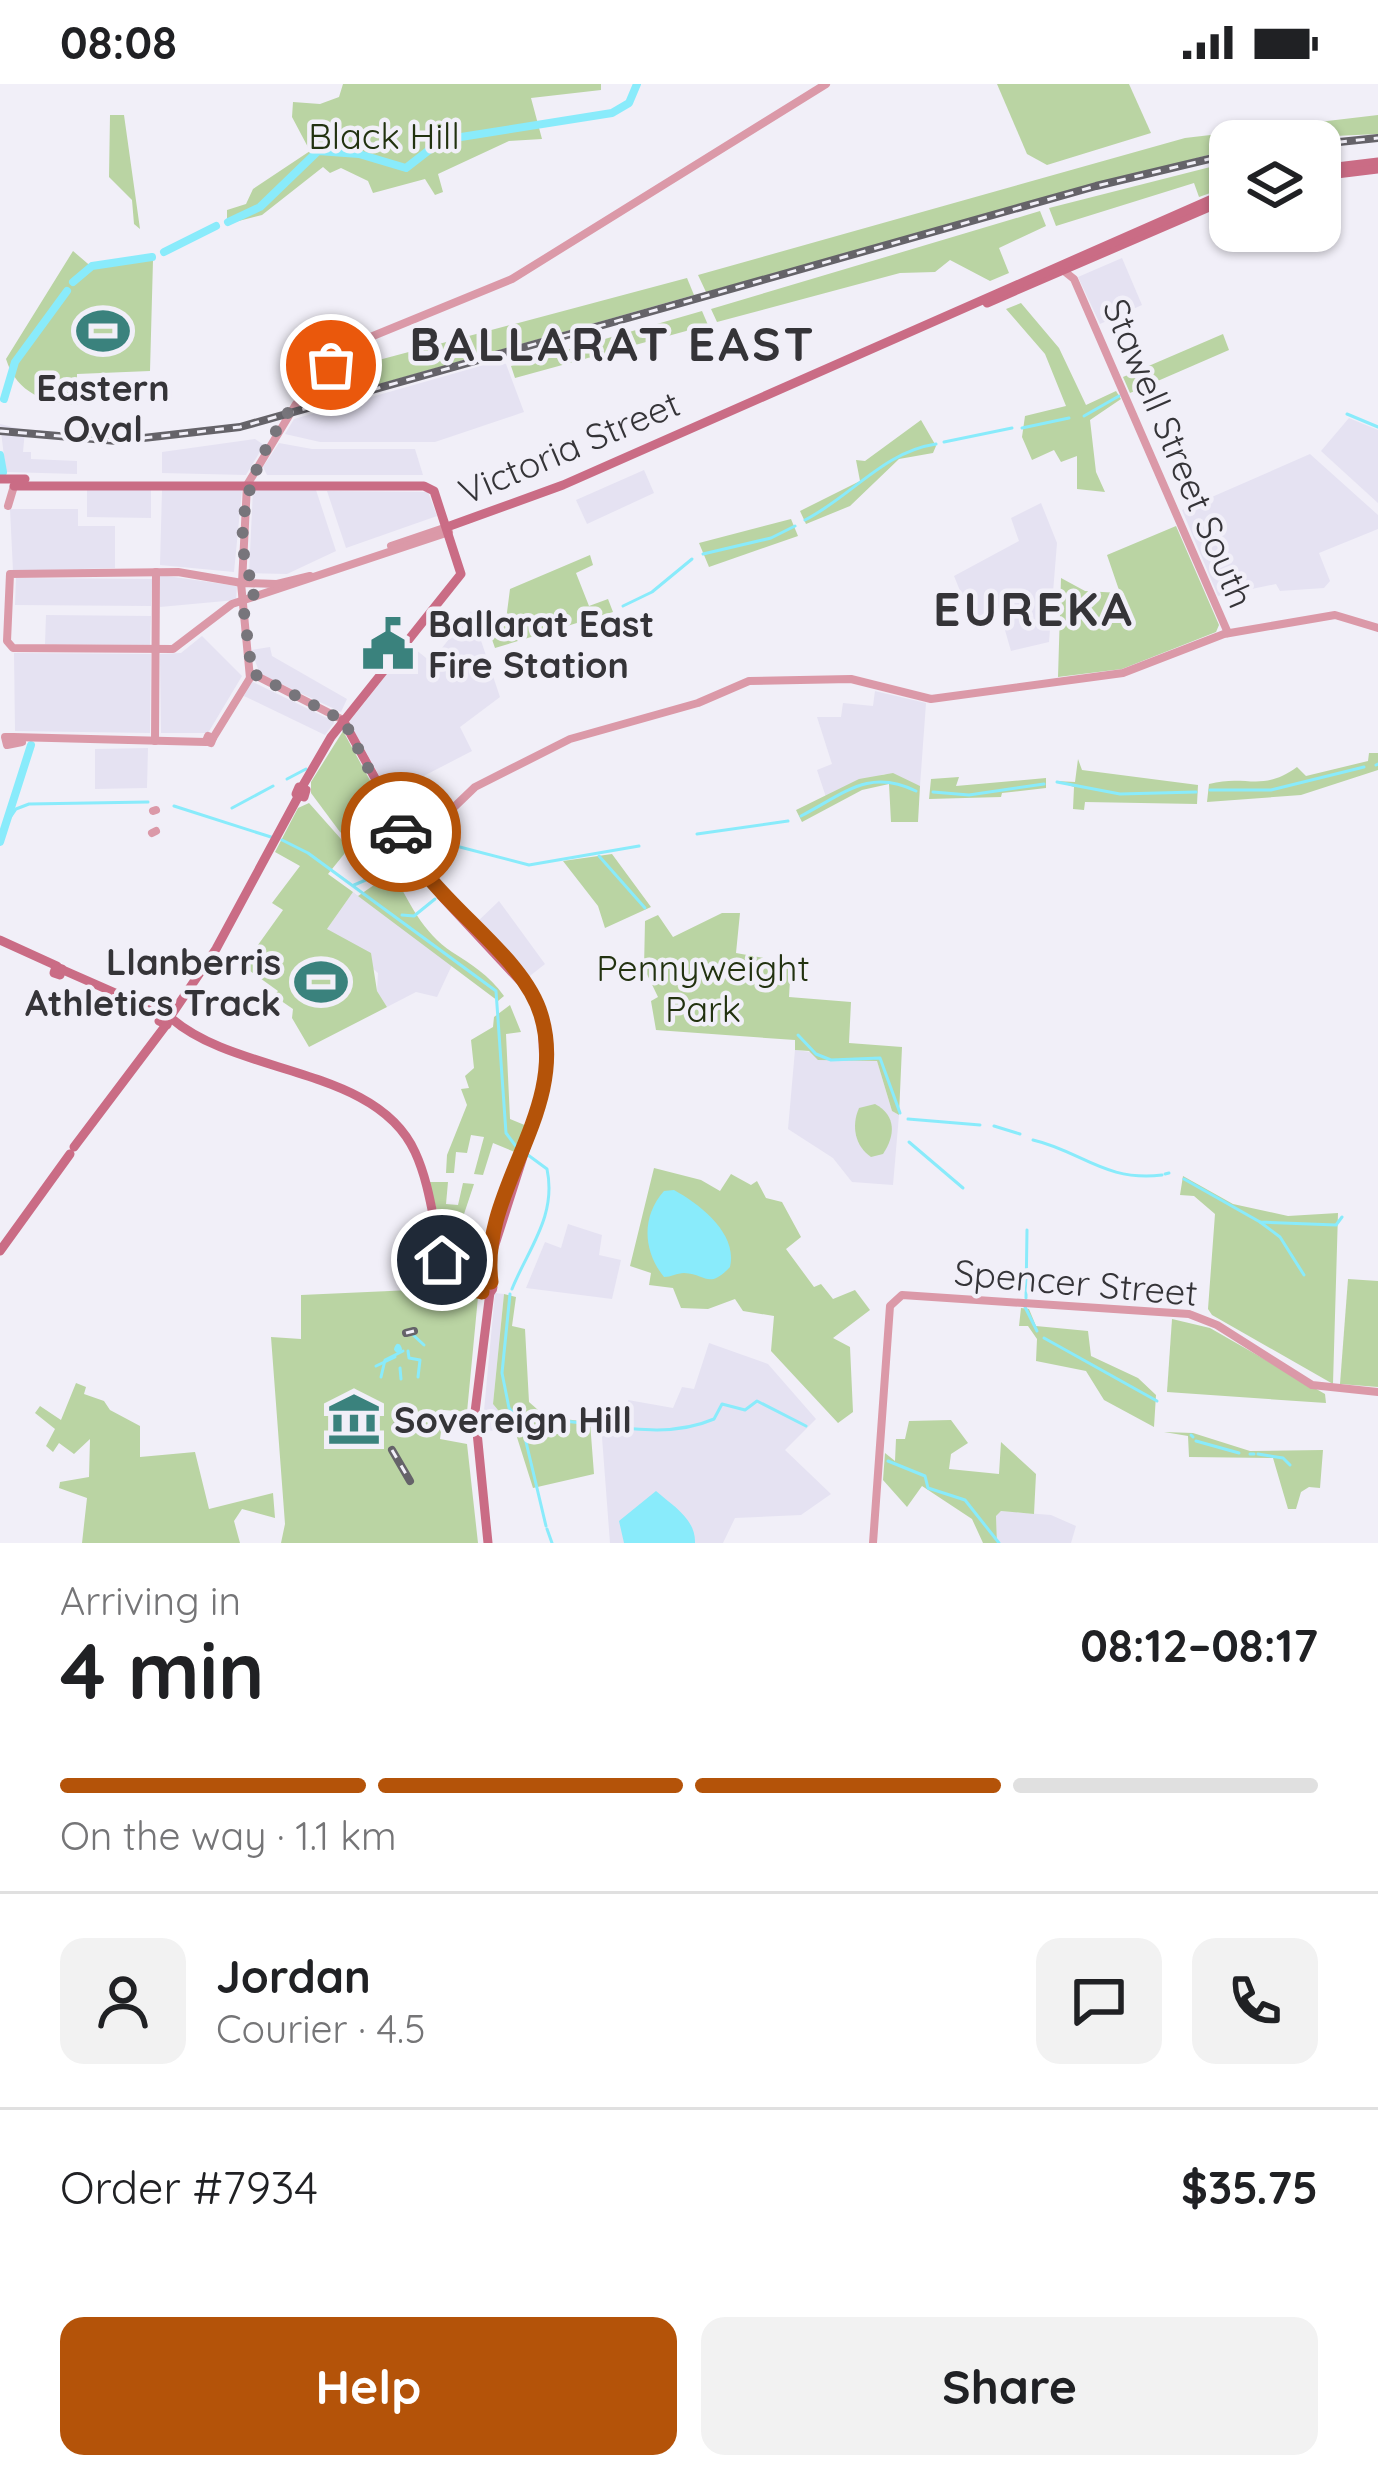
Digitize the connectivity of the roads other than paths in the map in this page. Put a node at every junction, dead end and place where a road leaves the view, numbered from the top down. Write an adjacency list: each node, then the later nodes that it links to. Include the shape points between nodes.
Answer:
1 (826, 84): 8 (street, via 507,282 362,342 304,392)
2 (1378, 163): 3 (main road); 4 (main road)
3 (1341, 167)
4 (1341, 169)
5 (1209, 204): 6 (main road, Victoria Street)
6 (1066, 267): 10 (main road, Victoria Street); 19 (street, Stawell Street South)
7 (8, 482): 8 (main road); 9 (street)
8 (248, 483): 10 (main road, via 429,485); 11 (street)
9 (9, 504)
10 (450, 529): 14 (street, Victoria Street, via 292,582); 15 (street, Victoria Street); 22 (main road, via 459,576)
11 (244, 560): 13 (street, via 237,574); 14 (street)
12 (156, 572): 13 (street); 16 (street, via 7,578); 20 (street)
13 (219, 576): 14 (street)
14 (248, 582): 15 (street); 15 (street)
15 (244, 601): 20 (street, Victoria Street, via 178,646); 21 (street)
16 (3, 602): 17 (street)
17 (3, 619): 20 (street, via 9,648)
18 (1378, 628): 19 (street, via 1335,615)
19 (1228, 633): 25 (street, via 1116,674 931,699 835,680 734,688 570,739)
20 (155, 650): 24 (street)
21 (249, 673): 22 (street); 24 (street, via 209,738)
22 (343, 720): 25 (main road); 27 (main road, via 216,950)
23 (6, 740): 24 (street)
24 (155, 741)
25 (407, 834): 29 (main road, via 436,891 525,986 544,1026 545,1088)
26 (0, 940): 27 (main road)
27 (164, 1021): 28 (main road); 29 (main road, via 376,1107 414,1150 453,1285)
28 (0, 1251)
29 (485, 1287): 31 (main road, via 475,1431)
30 (1378, 1392): 32 (street, Spencer Street, via 1318,1388 1189,1314 909,1294 890,1308)
31 (488, 1543)
32 (873, 1543)

